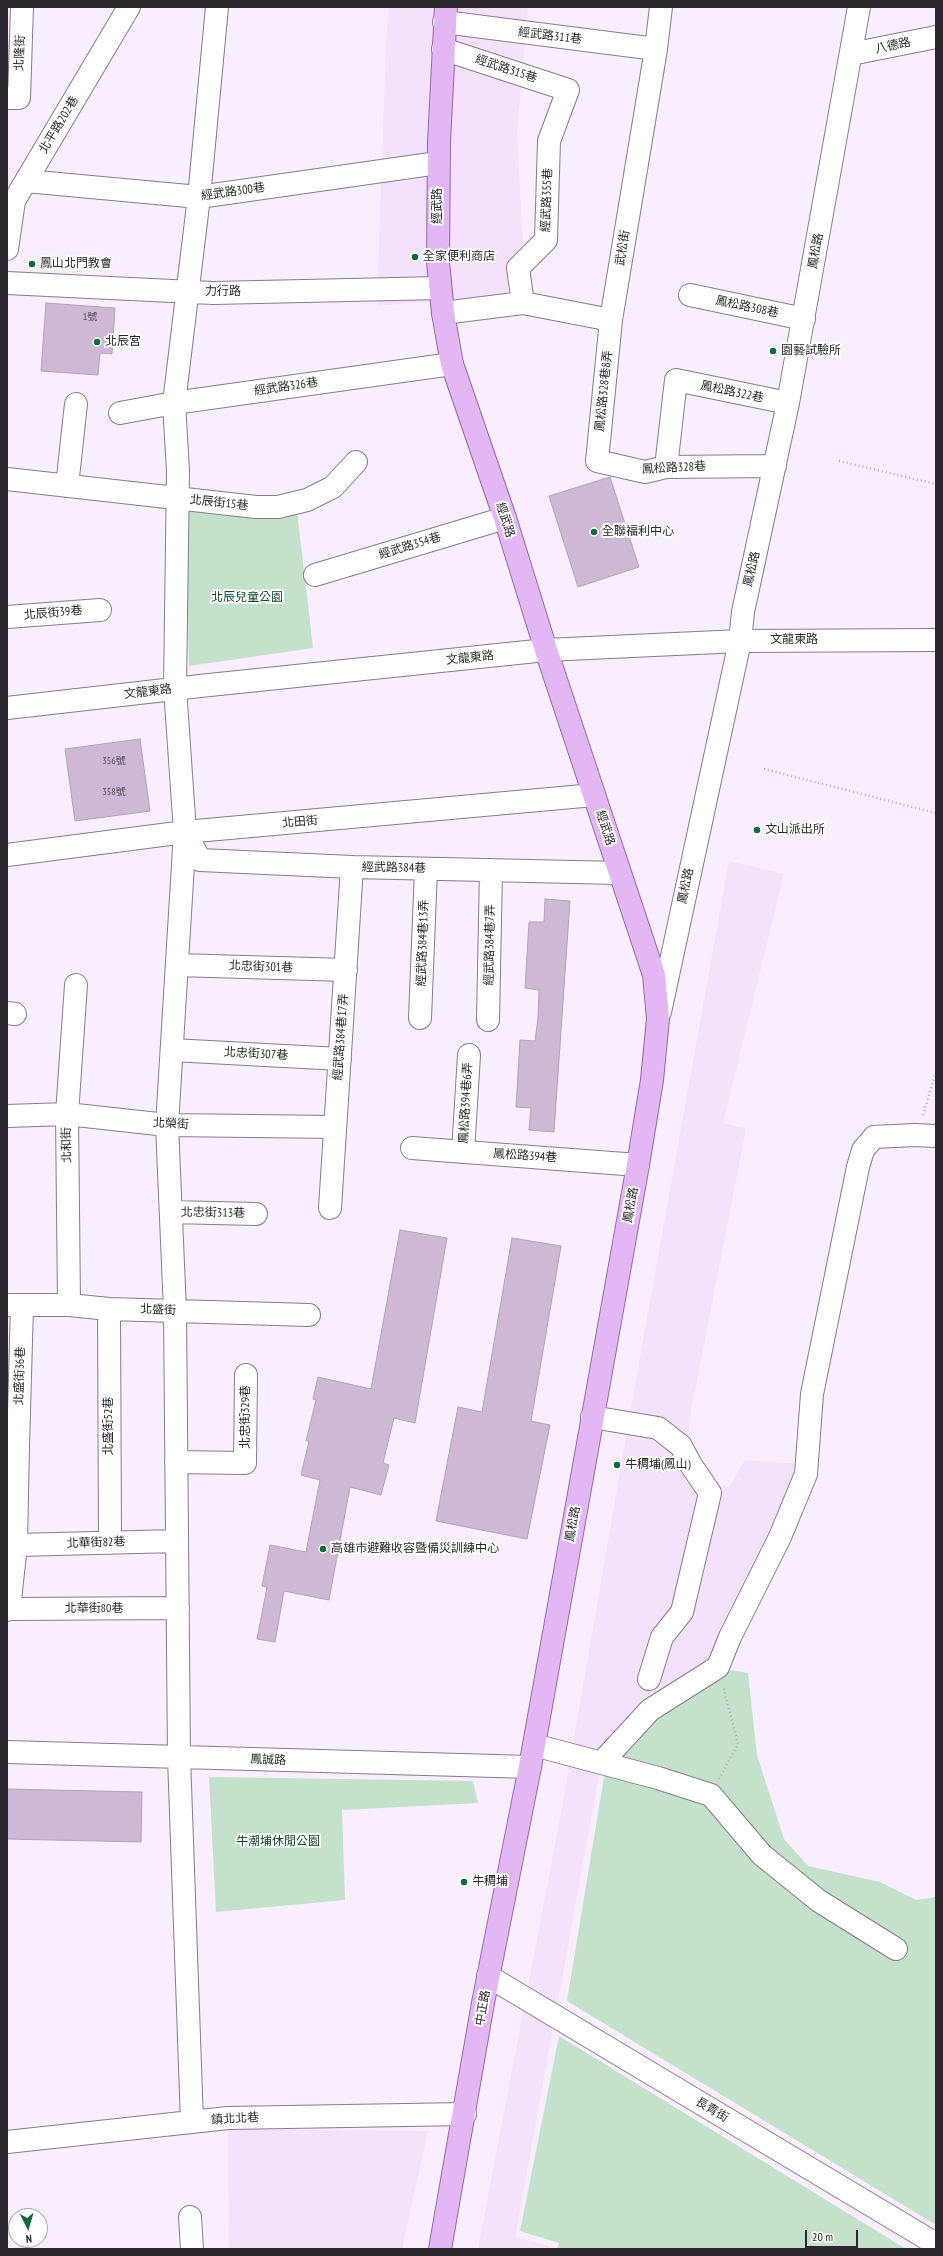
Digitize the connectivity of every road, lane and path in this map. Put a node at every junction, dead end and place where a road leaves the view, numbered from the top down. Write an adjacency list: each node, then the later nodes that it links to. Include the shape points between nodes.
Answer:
1 (22, 7): 12 (street, 北隆街)
2 (129, 7): 14 (street, 北平路202巷)
3 (217, 7): 15 (street)
4 (661, 7): 9 (street, 武松街)
5 (859, 7): 10 (street, 鳳松路)
6 (445, 15): 8 (main road, 經武路); 9 (street, 經武路311巷)
7 (936, 37): 10 (street, 八德路)
8 (443, 49): 11 (street, 經武路315巷); 13 (main road, 經武路)
9 (656, 49): 25 (street, 武松街)
10 (851, 54): 24 (street, 鳳松路)
11 (568, 90): 22 (street, 經武路355巷, via 549,141 546,240 518,268)
12 (13, 98)
13 (438, 162): 15 (street, 經武路300巷); 19 (main road, 經武路)
14 (26, 181): 15 (street, 經武路300巷); 16 (street, 北平路202巷)
15 (199, 197): 20 (street)
16 (10, 198): 17 (street, 北平路202巷)
17 (7, 249)
18 (7, 283): 20 (street, 力行路)
19 (440, 288): 20 (street, 力行路); 23 (main road, 經武路)
20 (188, 292): 27 (street)
21 (690, 295): 24 (street, 鳳松路308巷)
22 (523, 302): 23 (street); 25 (street)
23 (443, 313): 26 (main road, 經武路)
24 (804, 319): 28 (street, 鳳松路)
25 (611, 320): 31 (street, 鳳松路328巷8弄)
26 (452, 364): 27 (street, 經武路326巷); 40 (main road, 經武路)
27 (174, 403): 30 (street, 經武路326巷); 39 (street)
28 (788, 403): 34 (street, 鳳松路); 35 (street, 鳳松路322巷, via 676,380)
29 (76, 404): 38 (street)
30 (120, 413)
31 (597, 461): 35 (street, 鳳松路328巷, via 645,472)
32 (839, 461): 37 (path)
33 (356, 462): 39 (street, 北辰街15巷, via 332,487 307,500 278,507)
34 (775, 466): 35 (street, 鳳松路328巷); 44 (street, 鳳松路, via 743,612)
35 (666, 467)
36 (7, 480): 38 (street, 北辰街15巷)
37 (936, 484)
38 (67, 486): 39 (street, 北辰街15巷)
39 (178, 499): 47 (street)
40 (505, 518): 41 (street, 經武路354巷); 46 (main road, 經武路)
41 (316, 575)
42 (100, 610): 43 (street, 北辰街39巷)
43 (7, 617)
44 (740, 640): 45 (street, 文龍東路); 46 (street, 文龍東路); 62 (street, 鳳松路)
45 (936, 640)
46 (546, 650): 47 (street, 文龍東路); 50 (main road, 經武路)
47 (175, 688): 48 (street, 文龍東路); 52 (street)
48 (7, 708)
49 (764, 769): 51 (path)
50 (594, 795): 52 (street, 北田街); 57 (main road, 經武路)
51 (936, 813)
52 (185, 832): 53 (street, 北田街); 54 (street, 經武路384巷, via 200,860); 58 (street)
53 (7, 855)
54 (352, 867): 55 (street, 經武路384巷); 59 (street, 經武路384巷17弄)
55 (426, 869): 56 (street, 經武路384巷); 61 (street, 經武路384巷13弄)
56 (491, 870): 57 (street, 經武路384巷); 63 (street, 經武路384巷7弄)
57 (620, 872): 62 (main road, 經武路, via 654,975)
58 (177, 965): 59 (street, 北忠街301巷); 64 (street)
59 (346, 970): 66 (street, 經武路384巷17弄)
60 (76, 985): 68 (street, 北和街)
61 (420, 1018)
62 (658, 1019): 76 (main road, 鳳松路, via 652,1080)
63 (488, 1020)
64 (172, 1050): 66 (street, 北忠街307巷); 71 (street)
65 (469, 1055): 75 (street, 鳳松路394巷6弄)
66 (340, 1059): 72 (street, 經武路384巷17弄)
67 (936, 1072): 70 (path)
68 (67, 1114): 69 (street, 北榮街); 71 (street, 北榮街); 81 (street, 北和街)
69 (7, 1116)
70 (922, 1120)
71 (167, 1125): 72 (street, 北榮街); 78 (street)
72 (335, 1127): 77 (street, 經武路384巷17弄)
73 (936, 1136): 94 (street, via 915,1134 874,1137 863,1150 812,1394 806,1474 780,1536)
74 (412, 1148): 75 (street, 鳳松路394巷)
75 (463, 1152): 76 (street, 鳳松路394巷)
76 (638, 1165): 86 (main road, 鳳松路)
77 (330, 1208)
78 (171, 1212): 79 (street, 北忠街313巷); 83 (street)
79 (256, 1214)
80 (14, 1305): 81 (street, 北盛街); 87 (street, 北盛街36巷)
81 (69, 1305): 82 (street, 北盛街)
82 (109, 1308): 83 (street, 北盛街); 90 (street, 北盛街52巷)
83 (174, 1310): 84 (street, 北盛街); 88 (street)
84 (310, 1315)
85 (246, 1375): 88 (street, 北忠街329巷, via 245,1463)
86 (592, 1418): 95 (street, via 658,1428 681,1446 710,1492 682,1612 662,1637); 96 (main road, 鳳松路)
87 (12, 1446): 91 (street, 北盛街36巷)
88 (176, 1462): 89 (street)
89 (176, 1541): 90 (street, 北華街82巷); 92 (street)
90 (110, 1543): 91 (street, 北華街82巷)
91 (16, 1545): 93 (street, 北盛街36巷)
92 (178, 1608): 93 (street, 北華街80巷); 98 (street)
93 (8, 1609)
94 (718, 1667): 99 (street, via 650,1710); 101 (path, via 738,1744)
95 (649, 1679)
96 (534, 1745): 99 (street); 100 (main road, 鳳松路)
97 (7, 1752): 98 (street, 鳳誠路)
98 (179, 1757): 100 (street, 鳳誠路); 105 (street)
99 (602, 1762): 101 (street)
100 (530, 1767): 103 (main road, 中正路)
101 (711, 1795): 102 (street, via 762,1855 819,1901)
102 (896, 1949)
103 (488, 1976): 104 (main road, 中正路); 108 (street, 長青街)
104 (465, 2114): 105 (street, 鎮北北巷, via 228,2118); 110 (main road, 中正路)
105 (192, 2122): 106 (street, 鎮北北巷)
106 (7, 2142)
107 (190, 2217): 109 (street)
108 (936, 2244)
109 (192, 2249)
110 (440, 2249)

